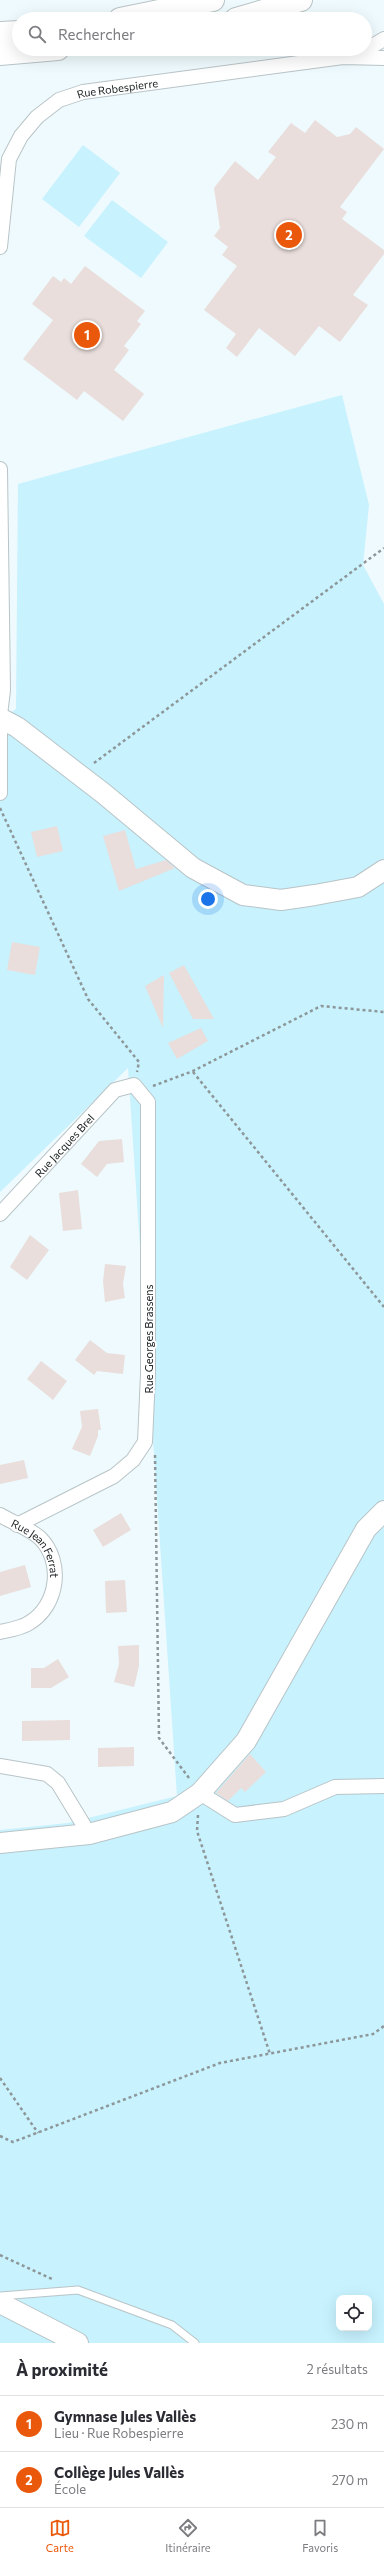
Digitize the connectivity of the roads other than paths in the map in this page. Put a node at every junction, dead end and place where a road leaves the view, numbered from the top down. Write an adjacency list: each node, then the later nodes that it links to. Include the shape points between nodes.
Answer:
1 (213, 0): 3 (highway)
2 (301, 0): 4 (highway)
3 (154, 12)
4 (260, 12)
5 (12, 32): 6 (highway)
6 (0, 33)
7 (384, 39): 8 (street)
8 (372, 46)
9 (12, 53): 10 (highway)
10 (0, 54)
11 (346, 56): 12 (street)
12 (343, 57): 13 (street); 14 (street, Rue Robespierre, via 82,92 60,100 38,117 21,136 9,159)
13 (384, 58)
14 (0, 247)
15 (0, 469): 16 (street, via 3,666)
16 (0, 715)
17 (0, 719): 18 (street); 19 (street, via 17,727 79,774 193,868 243,895 281,900 315,895 358,887)
18 (0, 793)
19 (384, 870)
20 (134, 1085): 21 (street, Rue Jacques Brel, via 115,1090); 24 (street, Rue Georges Brassens, via 148,1102 148,1374 145,1442 133,1460 114,1476)
21 (0, 1214)
22 (384, 1511): 28 (street, via 366,1529 246,1741)
23 (0, 1516): 24 (street, Rue Jean Ferrat)
24 (17, 1525): 25 (street, Rue Jean Ferrat, via 40,1538 54,1557 55,1587 45,1609 29,1624)
25 (0, 1632)
26 (0, 1766): 29 (street, via 47,1774 58,1783)
27 (384, 1786): 28 (street, via 335,1787 284,1809 235,1815)
28 (200, 1793): 29 (street, via 172,1812)
29 (89, 1834): 30 (street)
30 (0, 1843)
31 (0, 2296): 34 (lane, via 78,2290 172,2325)
32 (0, 2303): 33 (street)
33 (78, 2343)
34 (195, 2343)

